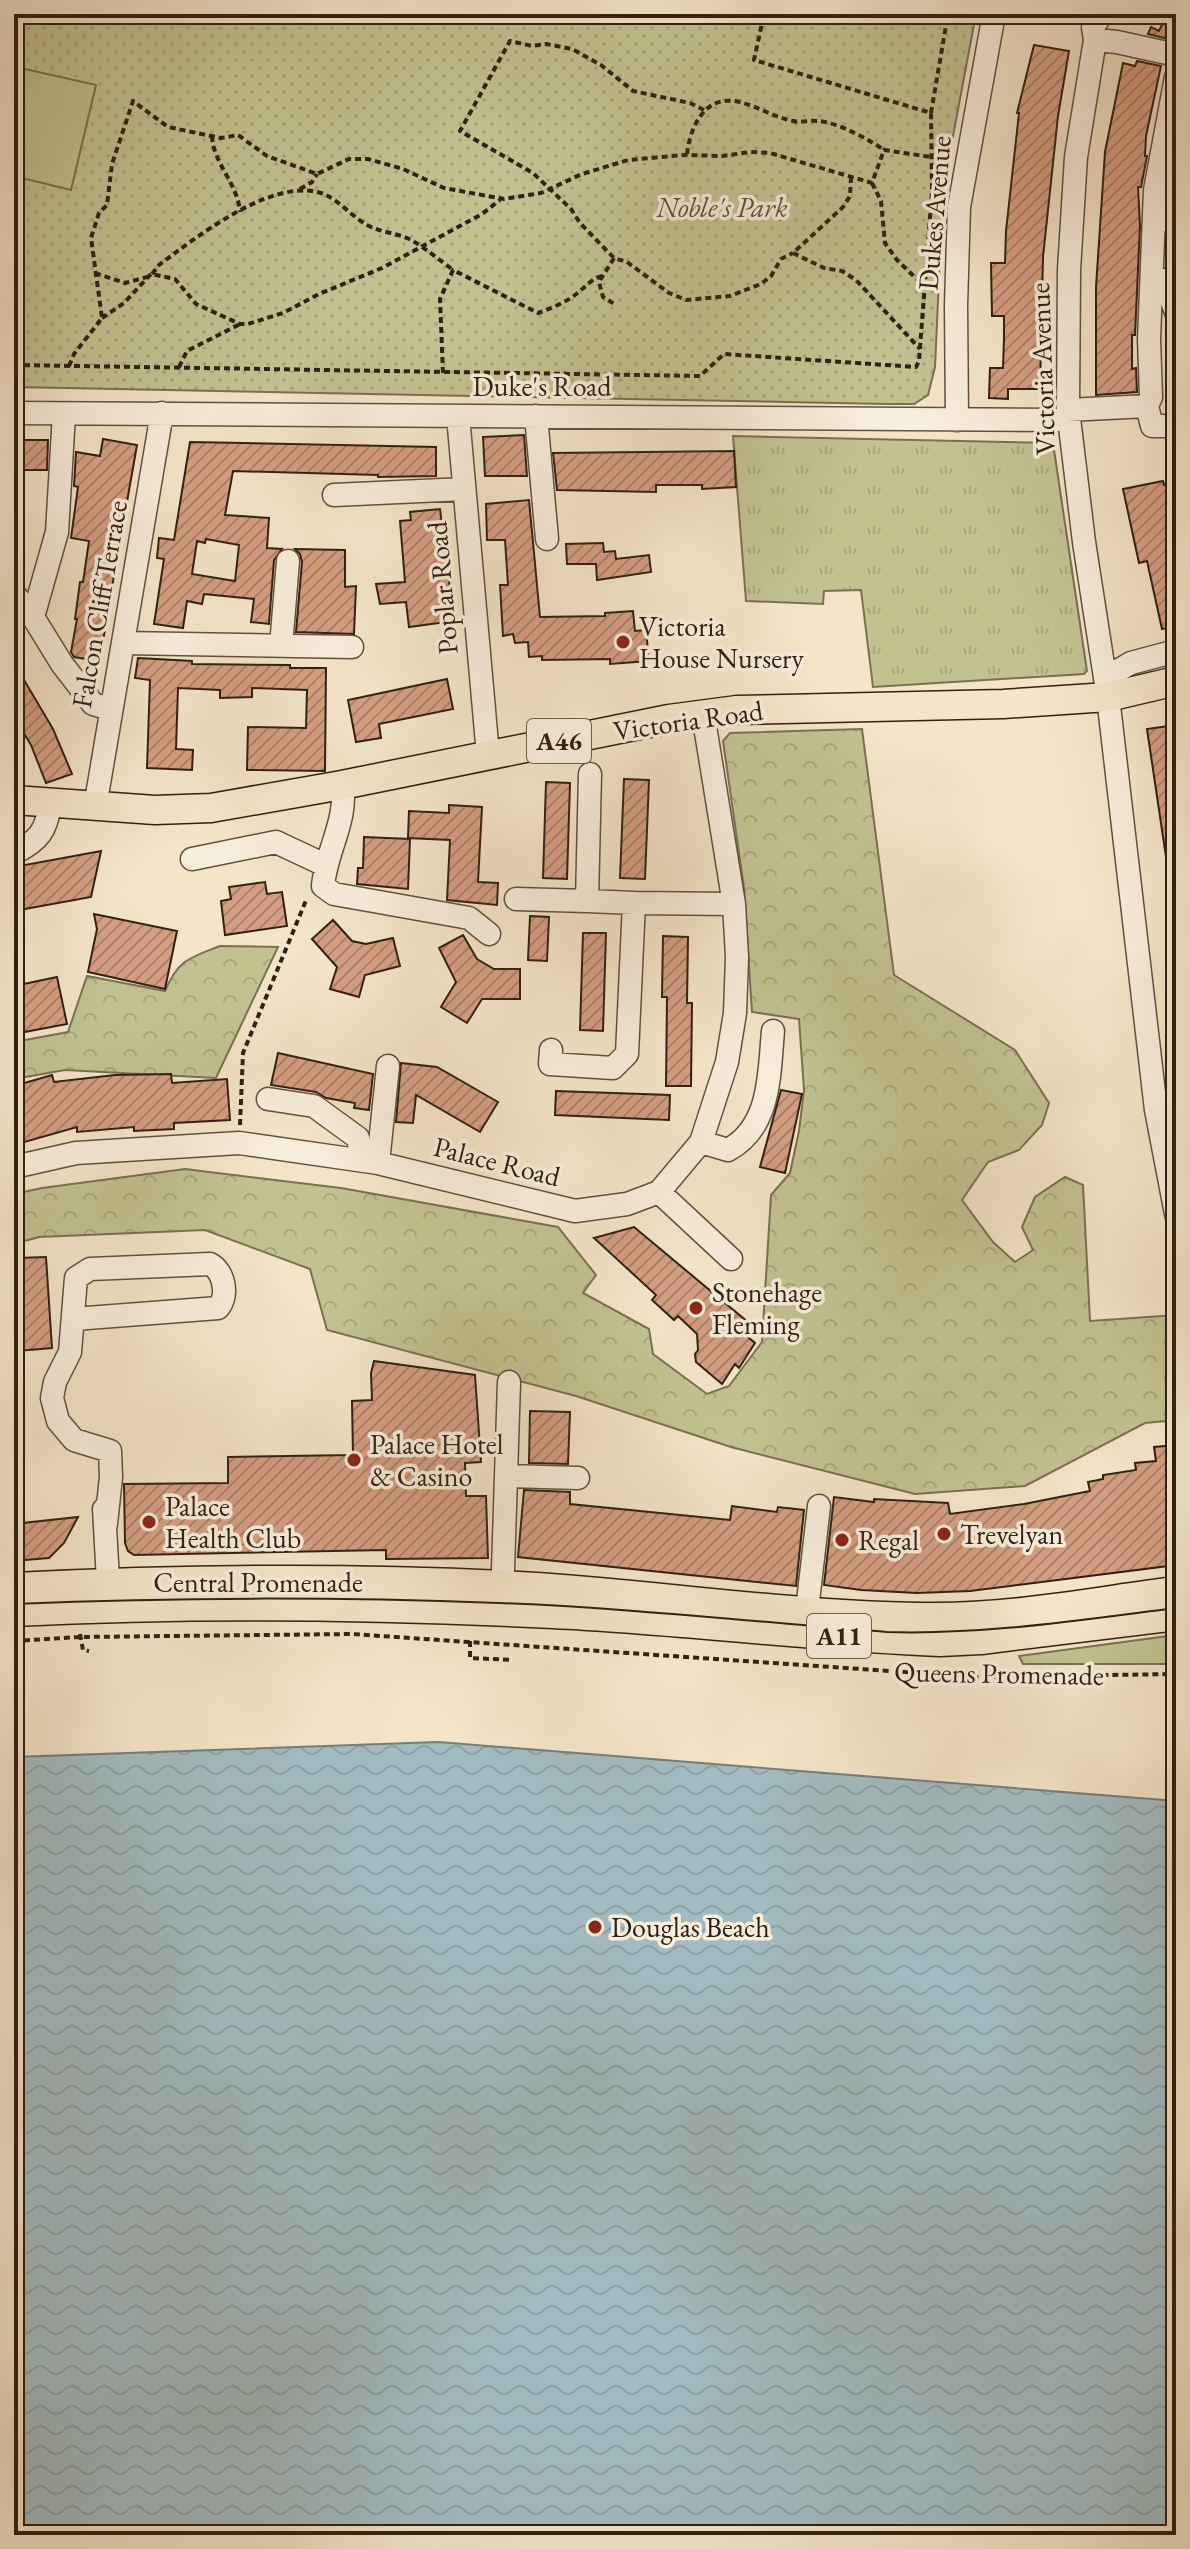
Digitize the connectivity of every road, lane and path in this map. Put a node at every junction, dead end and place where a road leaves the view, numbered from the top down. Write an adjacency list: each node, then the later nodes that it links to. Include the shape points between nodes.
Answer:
1 (133, 14): 6 (path, via 131,21)
2 (764, 14): 11 (path, via 754,60)
3 (948, 14): 11 (path)
4 (994, 14): 50 (street, Dukes Avenue, via 959,207)
5 (1102, 14): 7 (street, Victoria Avenue, via 1093,27)
6 (14, 18)
7 (1095, 40): 8 (street); 47 (street, Victoria Avenue, via 1076,157)
8 (1176, 55)
9 (1176, 77): 43 (street, via 1155,190)
10 (704, 110): 13 (path, via 737,101 797,122 830,122); 14 (path, via 689,135); 21 (path, via 633,91 572,49 510,41 460,131 518,163)
11 (931, 113): 15 (path)
12 (212, 136): 16 (path, via 238,135 267,156); 23 (path); 29 (path, via 168,127 133,101 112,164 107,205 91,238)
13 (884, 150): 15 (path); 19 (path)
14 (687, 155): 18 (path, via 770,153); 21 (path, via 628,160)
15 (931, 157): 33 (path)
16 (317, 174): 20 (path); 22 (path, via 349,159 368,159 452,191)
17 (1176, 175): 24 (street)
18 (851, 177): 19 (path); 26 (path, via 843,207)
19 (872, 183): 33 (path, via 881,201 885,243)
20 (300, 189): 23 (path); 25 (path, via 328,196 366,224)
21 (551, 189): 22 (path); 27 (path)
22 (502, 199): 25 (path)
23 (240, 212): 30 (path, via 222,218)
24 (1164, 220)
25 (420, 248): 28 (path); 37 (path, via 283,313)
26 (793, 253): 27 (path, via 781,259 761,284 698,301 669,293); 38 (path, via 856,280)
27 (614, 258): 31 (path)
28 (453, 270): 31 (path, via 538,313); 42 (path, via 440,299)
29 (94, 273): 30 (path, via 125,283); 36 (path)
30 (150, 275): 36 (path); 37 (path, via 175,279 196,304)
31 (602, 276): 34 (path, via 603,297)
32 (1164, 280): 35 (street)
33 (925, 287): 38 (path)
34 (616, 305)
35 (1176, 312)
36 (102, 318): 40 (path)
37 (240, 324): 41 (path, via 187,351)
38 (920, 349): 42 (path, via 916,367 724,354 700,376)
39 (14, 365): 40 (path)
40 (69, 366): 41 (path)
41 (179, 368): 42 (path)
42 (443, 373)
43 (1147, 406): 47 (street, Duke's Road); 51 (street, via 1152,426)
44 (14, 413): 46 (street, Duke's Road)
45 (162, 413): 46 (street, Duke's Road); 48 (street, Duke's Road); 58 (street, Falcon Cliff Terrace)
46 (64, 414): 57 (street, via 57,532)
47 (1068, 415): 50 (street, Duke's Road); 63 (street, Victoria Avenue)
48 (458, 416): 49 (street, Duke's Road); 52 (street, Poplar Road)
49 (536, 416): 50 (street, Duke's Road); 54 (street)
50 (957, 420)
51 (1176, 426)
52 (464, 489): 53 (street); 66 (street, Poplar Road)
53 (334, 495)
54 (547, 539)
55 (288, 561): 59 (street)
56 (14, 594): 57 (street)
57 (33, 617): 64 (street, via 93,704)
58 (123, 643): 59 (street); 64 (street, Falcon Cliff Terrace)
59 (281, 646): 60 (street)
60 (352, 647)
61 (1176, 651): 63 (street, via 1131,663)
62 (1176, 681): 63 (main road, Victoria Road / A46)
63 (1106, 687): 65 (main road, Victoria Road / A46, via 1003,704 770,707); 84 (street, Victoria Avenue)
64 (110, 709): 71 (street, Falcon Cliff Terrace)
65 (703, 714): 66 (main road, Victoria Road / A46); 78 (street)
66 (488, 755): 68 (main road, Victoria Road / A46)
67 (590, 774): 76 (street)
68 (342, 785): 71 (main road, Victoria Road / A46, via 211,808); 74 (street, via 344,810)
69 (14, 800): 70 (main road, Victoria Road / A46)
70 (50, 803): 71 (main road, Victoria Road / A46); 72 (street, via 45,828)
71 (95, 807)
72 (14, 853)
73 (192, 859): 74 (street, via 276,842)
74 (324, 875): 79 (street, via 334,894 469,918); 86 (path, via 310,891 243,1053)
75 (516, 899): 76 (street)
76 (587, 901): 77 (street)
77 (634, 903): 78 (street); 81 (street, via 627,1054 613,1068 550,1064)
78 (734, 904): 85 (street, via 735,1013 727,1062)
79 (489, 934)
80 (773, 1031): 85 (street, via 758,1123 742,1143 728,1150)
81 (551, 1050)
82 (388, 1066): 87 (street)
83 (268, 1099): 87 (street, via 325,1111 358,1138)
84 (1166, 1108): 90 (street, Victoria Avenue)
85 (701, 1142): 89 (street)
86 (239, 1143): 87 (street, Palace Road); 88 (street, Palace Road, via 76,1153)
87 (370, 1161): 89 (street, Palace Road, via 575,1211 627,1204)
88 (14, 1167)
89 (659, 1192): 91 (street)
90 (1176, 1214)
91 (731, 1259)
92 (74, 1319): 92 (street, via 74,1284 85,1271 210,1264 220,1273 224,1299 218,1308); 99 (street, via 70,1352 52,1398 58,1421 74,1440 99,1449)
93 (509, 1382): 94 (street)
94 (506, 1476): 95 (street); 100 (street)
95 (578, 1478)
96 (819, 1506): 101 (street)
97 (14, 1587): 99 (main road, Central Promenade / A11)
98 (1176, 1591): 101 (main road, Queens Promenade / A11, via 979,1616)
99 (108, 1595): 100 (main road, Central Promenade / A11, via 290,1579); 102 (main road, Central Promenade / A11)
100 (502, 1598): 101 (main road, Queens Promenade / A11); 103 (main road, Queens Promenade / A11, via 940,1642)
101 (807, 1610)
102 (14, 1612)
103 (1176, 1616)
104 (80, 1637): 105 (path, Central Promenade); 106 (path, Central Promenade, via 352,1634); 108 (path, via 83,1650)
105 (14, 1641)
106 (470, 1641): 107 (path, Central Promenade); 109 (path, via 470,1658)
107 (488, 1642): 110 (path, Queens Promenade, via 977,1677)
108 (89, 1651)
109 (513, 1660)
110 (1176, 1674)

